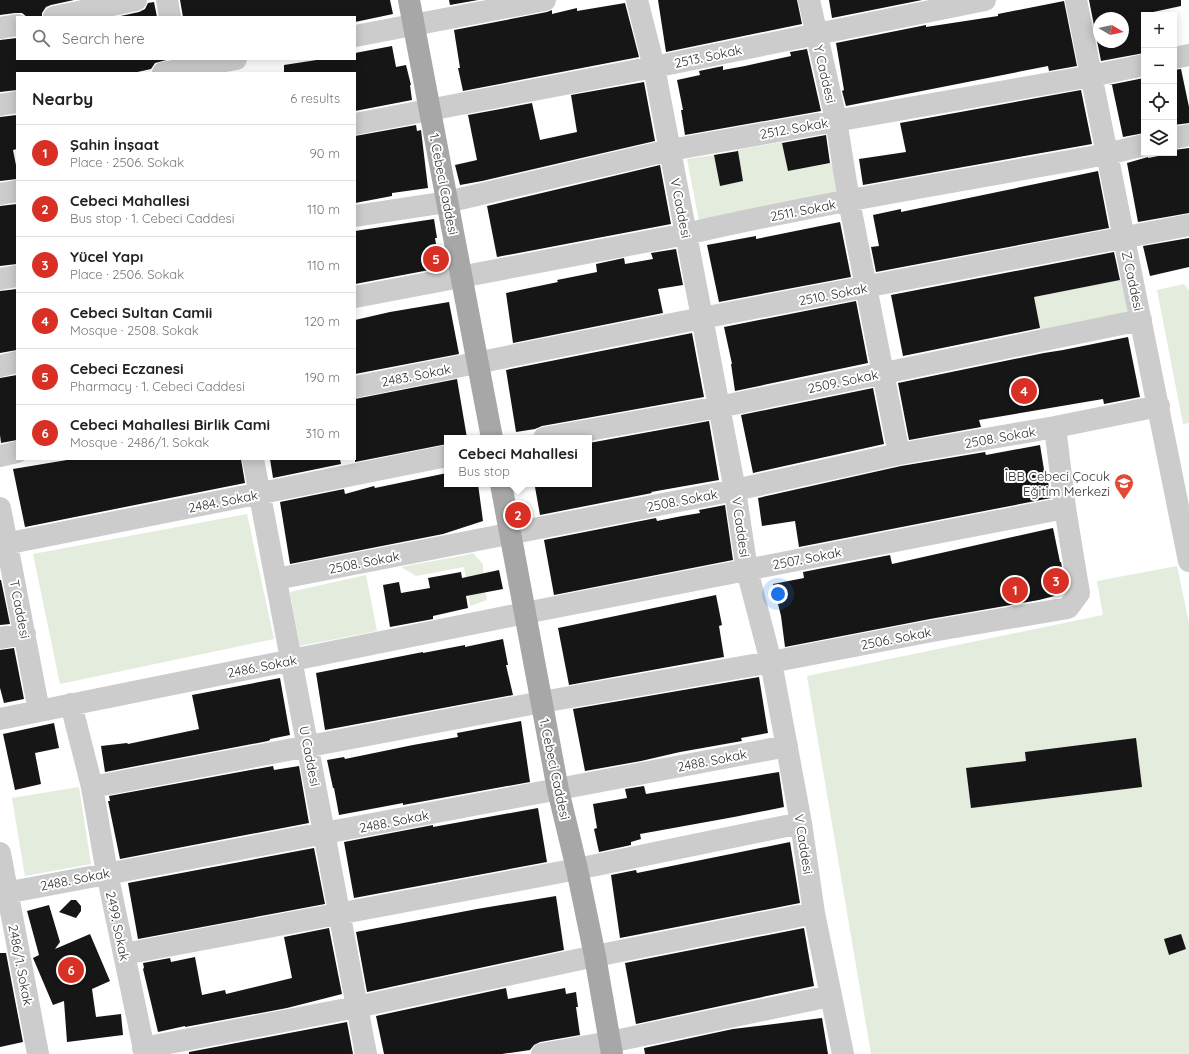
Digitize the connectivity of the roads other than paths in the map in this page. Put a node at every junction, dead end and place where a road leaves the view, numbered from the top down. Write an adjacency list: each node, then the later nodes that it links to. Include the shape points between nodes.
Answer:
1 (136, 0): 9 (street)
2 (167, 0): 10 (street)
3 (409, 0): 12 (main road, 1. Cebeci Caddesi)
4 (545, 0): 12 (street)
5 (637, 0): 20 (street, V Caddesi)
6 (809, 0): 14 (street, Y Caddesi)
7 (985, 0): 14 (street, 2513. Sokak)
8 (1076, 0): 22 (street, Z Caddesi)
9 (59, 16)
10 (170, 16)
11 (16, 25): 13 (street)
12 (414, 25): 15 (street); 25 (main road, 1. Cebeci Caddesi)
13 (0, 28)
14 (815, 34): 20 (street, 2513. Sokak); 26 (street, Y Caddesi)
15 (356, 36)
16 (1189, 55): 17 (street)
17 (1177, 57)
18 (230, 60): 21 (street)
19 (1141, 65): 22 (street, 2512. Sokak)
20 (654, 66): 25 (street, 2513. Sokak); 31 (street, V Caddesi)
21 (175, 69)
22 (1091, 76): 26 (street, 2512. Sokak); 32 (street, Z Caddesi)
23 (16, 102): 24 (street)
24 (0, 105)
25 (430, 109): 27 (street, 2513. Sokak); 36 (main road, 1. Cebeci Caddesi)
26 (836, 120): 31 (street, 2512. Sokak); 35 (street, Y Caddesi)
27 (356, 124)
28 (1189, 135): 29 (street)
29 (1177, 137)
30 (1141, 146): 32 (street, 2511. Sokak)
31 (670, 150): 36 (street, 2512. Sokak); 39 (street, V Caddesi)
32 (1107, 154): 35 (street, 2511. Sokak); 40 (street, Z Caddesi)
33 (16, 191): 34 (street)
34 (0, 194)
35 (849, 201): 39 (street, 2511. Sokak); 44 (street, Y Caddesi)
36 (447, 202): 37 (street, 2512. Sokak); 42 (main road, 1. Cebeci Caddesi)
37 (356, 216)
38 (1189, 225): 40 (street, 2510. Sokak)
39 (686, 234): 42 (street, 2511. Sokak); 46 (street, V Caddesi)
40 (1124, 237): 44 (street, 2510. Sokak); 47 (street, Z Caddesi)
41 (16, 276): 43 (street)
42 (461, 276): 45 (street, 2511. Sokak); 49 (main road, 1. Cebeci Caddesi)
43 (0, 279)
44 (866, 288): 46 (street, 2510. Sokak); 51 (street, Y Caddesi)
45 (356, 297)
46 (702, 318): 49 (street, 2510. Sokak); 54 (street, V Caddesi)
47 (1141, 320): 51 (street, 2509. Sokak); 53 (street, Z Caddesi)
48 (16, 362): 50 (street)
49 (478, 363): 52 (street, 2483. Sokak); 56 (main road, 1. Cebeci Caddesi)
50 (0, 366)
51 (882, 373): 54 (street, 2509. Sokak); 59 (street, Y Caddesi)
52 (356, 387)
53 (1159, 406): 55 (street, 2508. Sokak); 70 (street, Z Caddesi)
54 (719, 407): 57 (street, 2509. Sokak); 64 (street, V Caddesi)
55 (1055, 427): 59 (street, 2508. Sokak); 67 (street, 2506. Sokak)
56 (491, 435)
57 (561, 435)
58 (16, 452): 60 (street)
59 (899, 454): 64 (street, 2508. Sokak)
60 (0, 456)
61 (444, 457): 65 (street, 2484. Sokak)
62 (253, 460): 65 (street, U Caddesi)
63 (502, 487): 68 (main road, 1. Cebeci Caddesi)
64 (736, 490): 68 (street, 2508. Sokak); 71 (street, V Caddesi)
65 (260, 493): 69 (street, 2484. Sokak); 72 (street, U Caddesi)
66 (0, 508): 69 (street, T Caddesi)
67 (1065, 508): 71 (street, 2507. Sokak); 77 (street, 2506. Sokak, via 1078,593 1068,608)
68 (510, 533): 72 (street, 2508. Sokak); 73 (main road, 1. Cebeci Caddesi)
69 (4, 544): 74 (street, T Caddesi)
70 (1189, 561)
71 (747, 570): 73 (street, 2507. Sokak); 77 (street, V Caddesi)
72 (276, 579): 76 (street, U Caddesi)
73 (525, 613): 76 (street, 2486. Sokak); 78 (main road, 1. Cebeci Caddesi)
74 (25, 634): 75 (street); 80 (street, T Caddesi)
75 (0, 638)
76 (291, 660): 79 (street, 2486. Sokak); 82 (street, U Caddesi)
77 (771, 662): 78 (street, 2506. Sokak); 83 (street, V Caddesi)
78 (542, 702): 82 (street, 2506. Sokak); 85 (main road, 1. Cebeci Caddesi)
79 (70, 704): 80 (street, 2486. Sokak); 84 (street, 2499. Sokak)
80 (40, 710): 81 (street, 2486. Sokak)
81 (0, 719)
82 (308, 746): 84 (street, 2506. Sokak); 87 (street, U Caddesi)
83 (787, 746): 85 (street, 2488. Sokak); 86 (street, V Caddesi)
84 (92, 787): 90 (street, 2499. Sokak)
85 (558, 790): 87 (street, 2488. Sokak); 89 (main road, 1. Cebeci Caddesi)
86 (800, 823): 89 (street); 92 (street, V Caddesi)
87 (324, 834): 90 (street, 2488. Sokak); 93 (street, U Caddesi)
88 (0, 853): 91 (street, 2486/1. Sokak)
89 (577, 869): 93 (street); 95 (main road, 1. Cebeci Caddesi)
90 (107, 873): 91 (street, 2488. Sokak); 94 (street, 2499. Sokak)
91 (4, 894): 100 (street, 2486/1. Sokak)
92 (814, 913): 95 (street); 96 (street, V Caddesi)
93 (339, 914): 94 (street); 97 (street, U Caddesi)
94 (124, 954): 99 (street, 2499. Sokak)
95 (595, 956): 97 (street); 98 (main road, 1. Cebeci Caddesi)
96 (830, 996): 98 (street); 103 (street, V Caddesi)
97 (357, 1007): 99 (street); 101 (street, U Caddesi)
98 (611, 1048): 102 (street)
99 (144, 1051)
100 (38, 1054)
101 (366, 1054)
102 (542, 1054)
103 (843, 1054)

